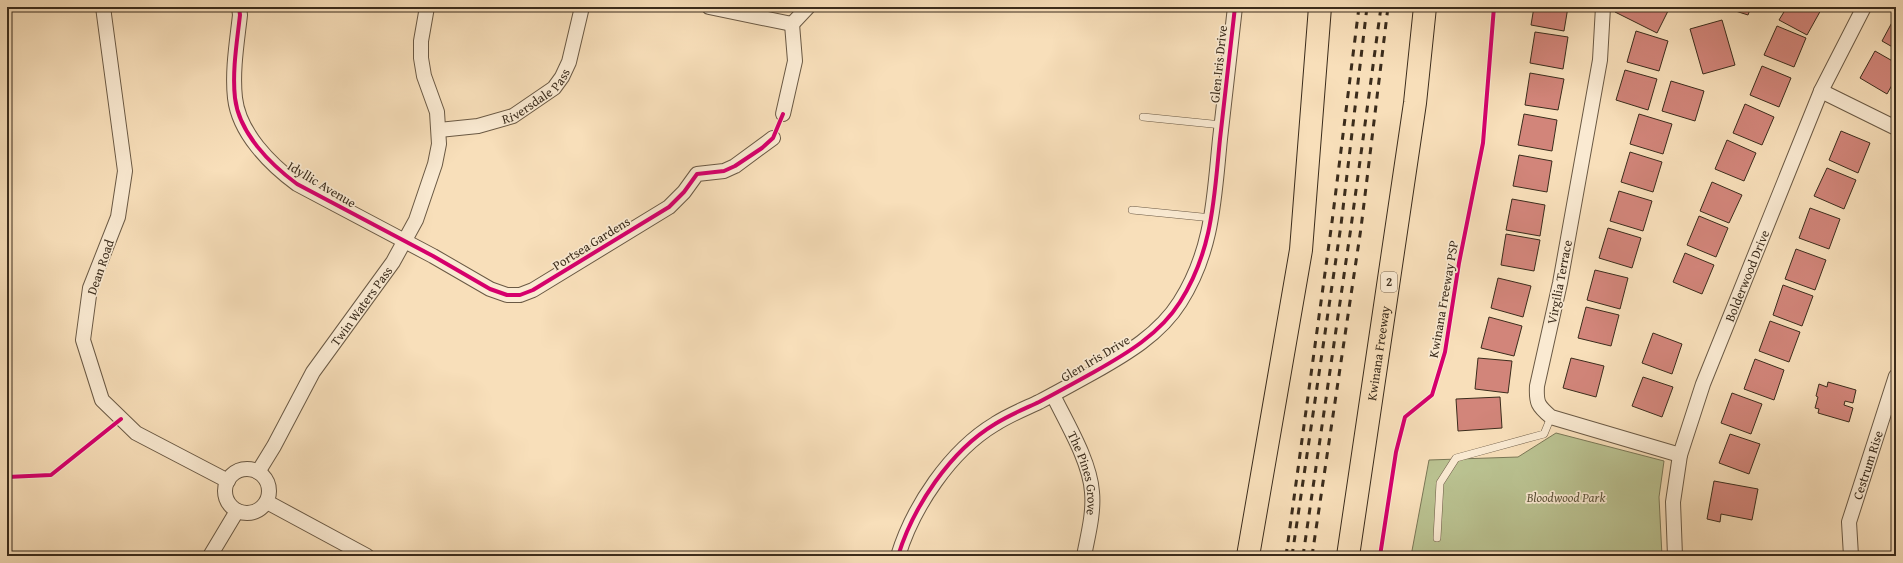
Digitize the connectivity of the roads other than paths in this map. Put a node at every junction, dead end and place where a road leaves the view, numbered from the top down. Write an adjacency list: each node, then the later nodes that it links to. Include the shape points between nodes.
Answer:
1 (104, 7): 28 (street, Dean Road, via 125,171 118,217 90,288 84,340 102,400 106,405 136,433)
2 (239, 7): 22 (street, Idyllic Avenue, via 235,99 240,118 249,135 279,170 297,184)
3 (427, 7): 18 (street, Twin Waters Pass, via 421,58 424,76 437,112)
4 (582, 7): 18 (street, Riversdale Pass, via 569,62 554,88 513,116 478,126)
5 (709, 7): 12 (street)
6 (808, 7): 12 (street)
7 (1235, 7): 16 (street, Glen Iris Drive)
8 (1320, 7): 36 (highway, via 1301,250)
9 (1425, 7): 37 (highway, Kwinana Freeway / 2, via 1415,103)
10 (1603, 7): 25 (street, Virgilia Terrace, via 1600,60 1560,282 1537,386 1536,399 1541,409)
11 (1864, 7): 13 (street, Bolderwood Drive)
12 (792, 24): 14 (street, via 795,61)
13 (1822, 91): 17 (street); 26 (street, Bolderwood Drive, via 1703,384)
14 (782, 114)
15 (1143, 117): 16 (lane)
16 (1222, 125): 21 (street, Glen Iris Drive)
17 (1896, 128)
18 (439, 130): 22 (street, Twin Waters Pass, via 435,164 416,220)
19 (773, 138): 22 (street, Portsea Gardens, via 735,166 724,171 698,174 669,207 533,290 520,295 507,295 490,289)
20 (1132, 210): 21 (lane)
21 (1212, 218): 24 (street, Glen Iris Drive, via 1198,268 1179,304 1162,324 1126,354)
22 (405, 242): 27 (street, Twin Waters Pass, via 313,372)
23 (1896, 376): 39 (street, Cestrum Rise, via 1849,522)
24 (1053, 395): 34 (street, Glen Iris Drive, via 994,424 952,461 921,505 903,539); 35 (street, The Pines Grove, via 1090,477 1092,504)
25 (1551, 417): 26 (street); 31 (lane, via 1544,434 1456,458 1440,483)
26 (1680, 455): 38 (street, Bolderwood Drive, via 1673,502)
27 (258, 472): 28 (street, via 250,469 241,470); 29 (street, via 268,485)
28 (228, 481): 30 (street, via 226,498)
29 (267, 502): 30 (street, via 254,512); 33 (street)
30 (237, 511): 32 (street)
31 (1437, 538)
32 (210, 556)
33 (367, 556)
34 (898, 556)
35 (1084, 556)
36 (1248, 556)
37 (1348, 556)
38 (1675, 556)
39 (1851, 556)

